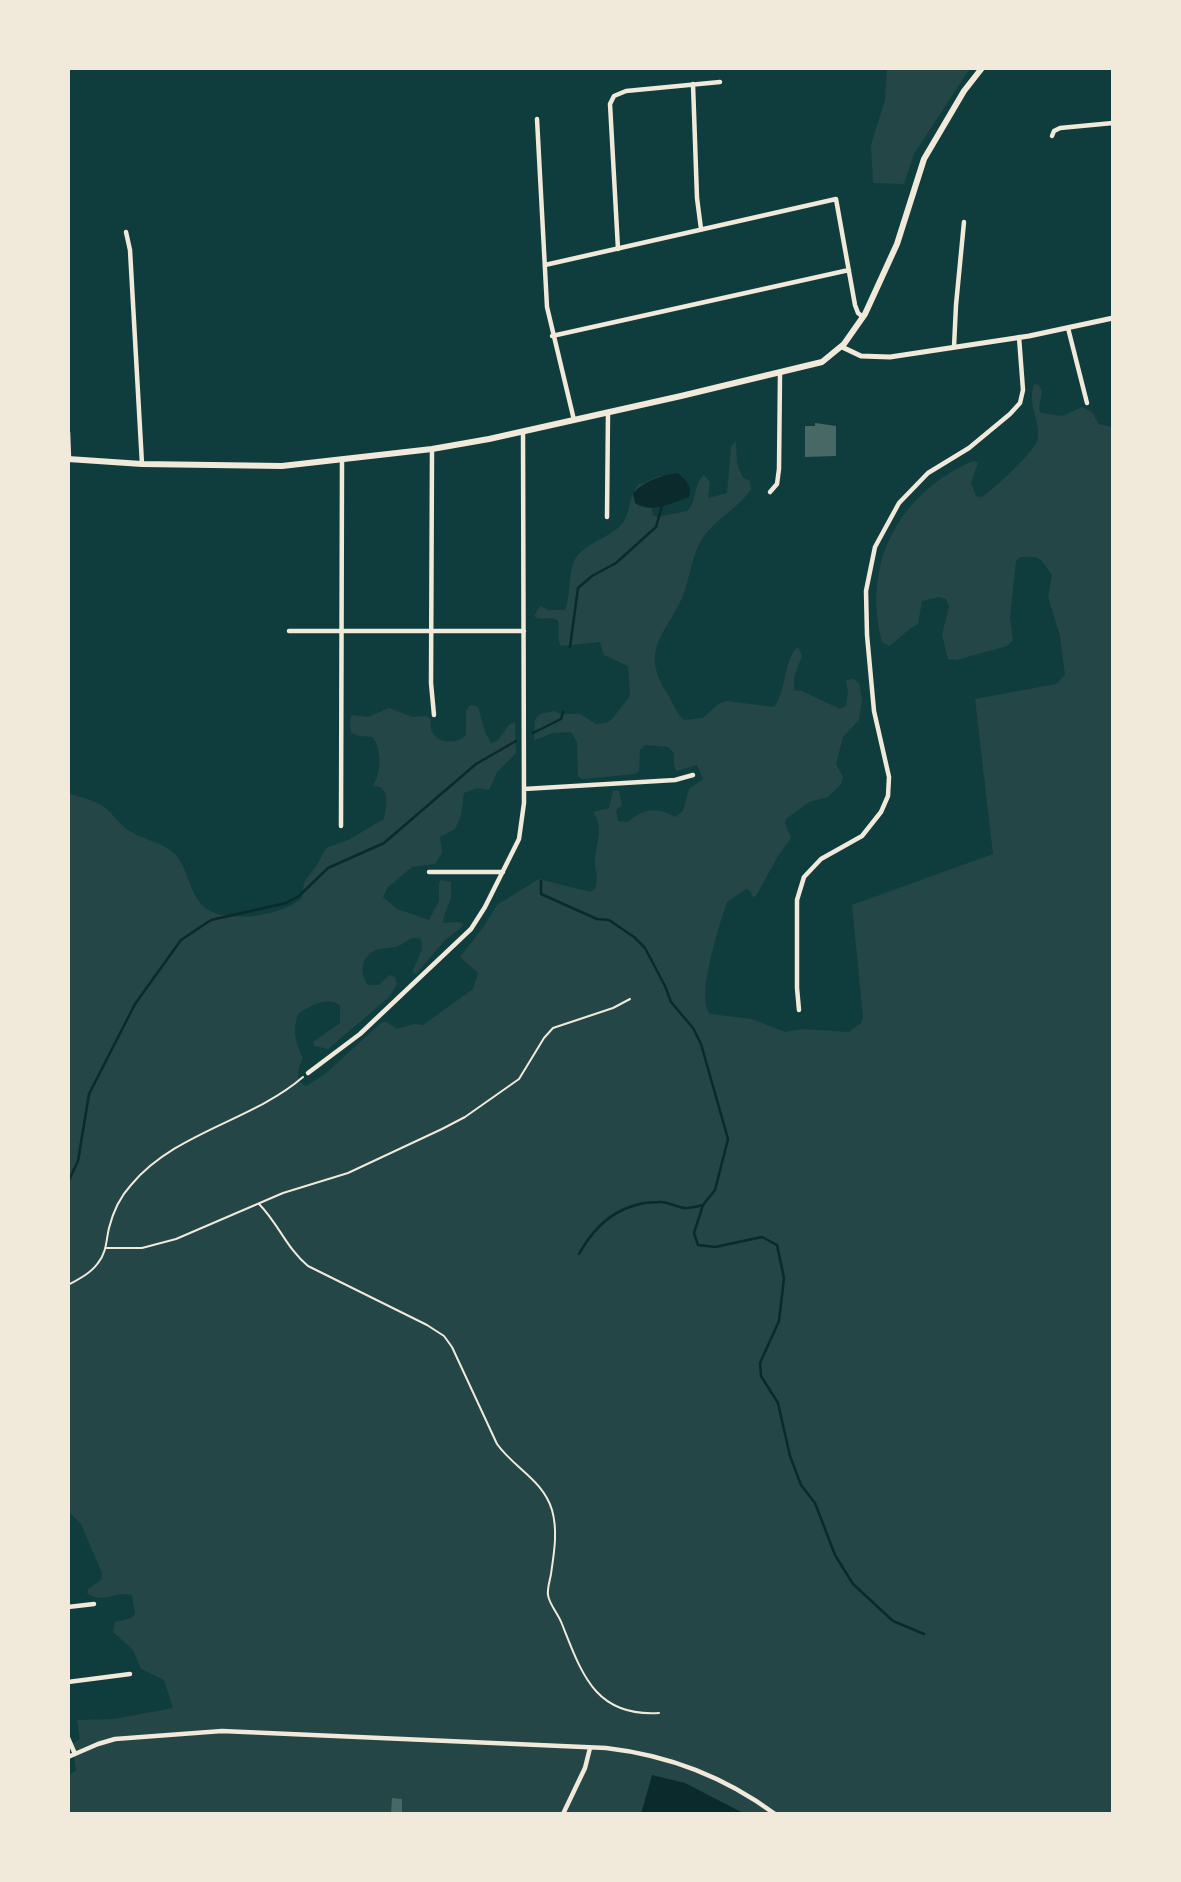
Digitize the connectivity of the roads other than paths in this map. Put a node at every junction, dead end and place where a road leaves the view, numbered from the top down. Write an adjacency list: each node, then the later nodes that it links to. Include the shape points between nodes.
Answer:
1 (982, 68): 13 (main road, via 927,152 891,258)
2 (720, 82): 3 (street)
3 (693, 84): 8 (street); 10 (street, via 626,91 614,96 610,104)
4 (537, 119): 11 (street)
5 (1113, 123): 6 (street, via 1060,128)
6 (1052, 136)
7 (964, 222): 19 (street)
8 (701, 229): 10 (street); 12 (street, via 836,198)
9 (126, 232): 29 (street)
10 (618, 249): 11 (street)
11 (545, 265): 16 (street)
12 (849, 270): 13 (street, via 856,308); 16 (street)
13 (863, 317): 18 (main road)
14 (1113, 318): 15 (street)
15 (1068, 328): 17 (street); 21 (street)
16 (552, 336): 23 (street)
17 (1019, 338): 19 (street); 42 (street, via 1020,403 969,448 928,473 899,503 875,547 866,591 867,635 888,796 862,836 821,859 804,877 797,900)
18 (842, 347): 19 (street, via 877,357); 20 (main road, via 822,362)
19 (954, 347)
20 (780, 374): 22 (main road); 30 (street, via 779,469 777,484)
21 (1087, 403)
22 (608, 412): 23 (main road); 31 (street)
23 (573, 420): 24 (main road)
24 (523, 431): 26 (main road); 35 (street)
25 (68, 432): 27 (street)
26 (432, 449): 28 (main road); 34 (street)
27 (69, 459): 29 (main road)
28 (342, 460): 29 (main road, via 282,466); 33 (street)
29 (142, 464)
30 (770, 492)
31 (607, 517)
32 (289, 631): 33 (street)
33 (341, 631): 34 (street); 39 (street)
34 (431, 631): 35 (street); 36 (street)
35 (524, 631): 38 (street)
36 (434, 715)
37 (693, 775): 38 (street)
38 (524, 789): 41 (street, via 521,832)
39 (341, 826)
40 (429, 872): 41 (street)
41 (503, 872): 43 (street, via 478,919 459,942 351,1041)
42 (799, 1010)
43 (307, 1073)
44 (94, 1604): 45 (street)
45 (68, 1608)
46 (130, 1674): 47 (street)
47 (68, 1682)
48 (68, 1738): 50 (street)
49 (590, 1748): 50 (street, via 222,1731 115,1739); 52 (street); 53 (street, via 634,1752 691,1768)
50 (75, 1754): 51 (street)
51 (68, 1757)
52 (563, 1814)
53 (775, 1814)

